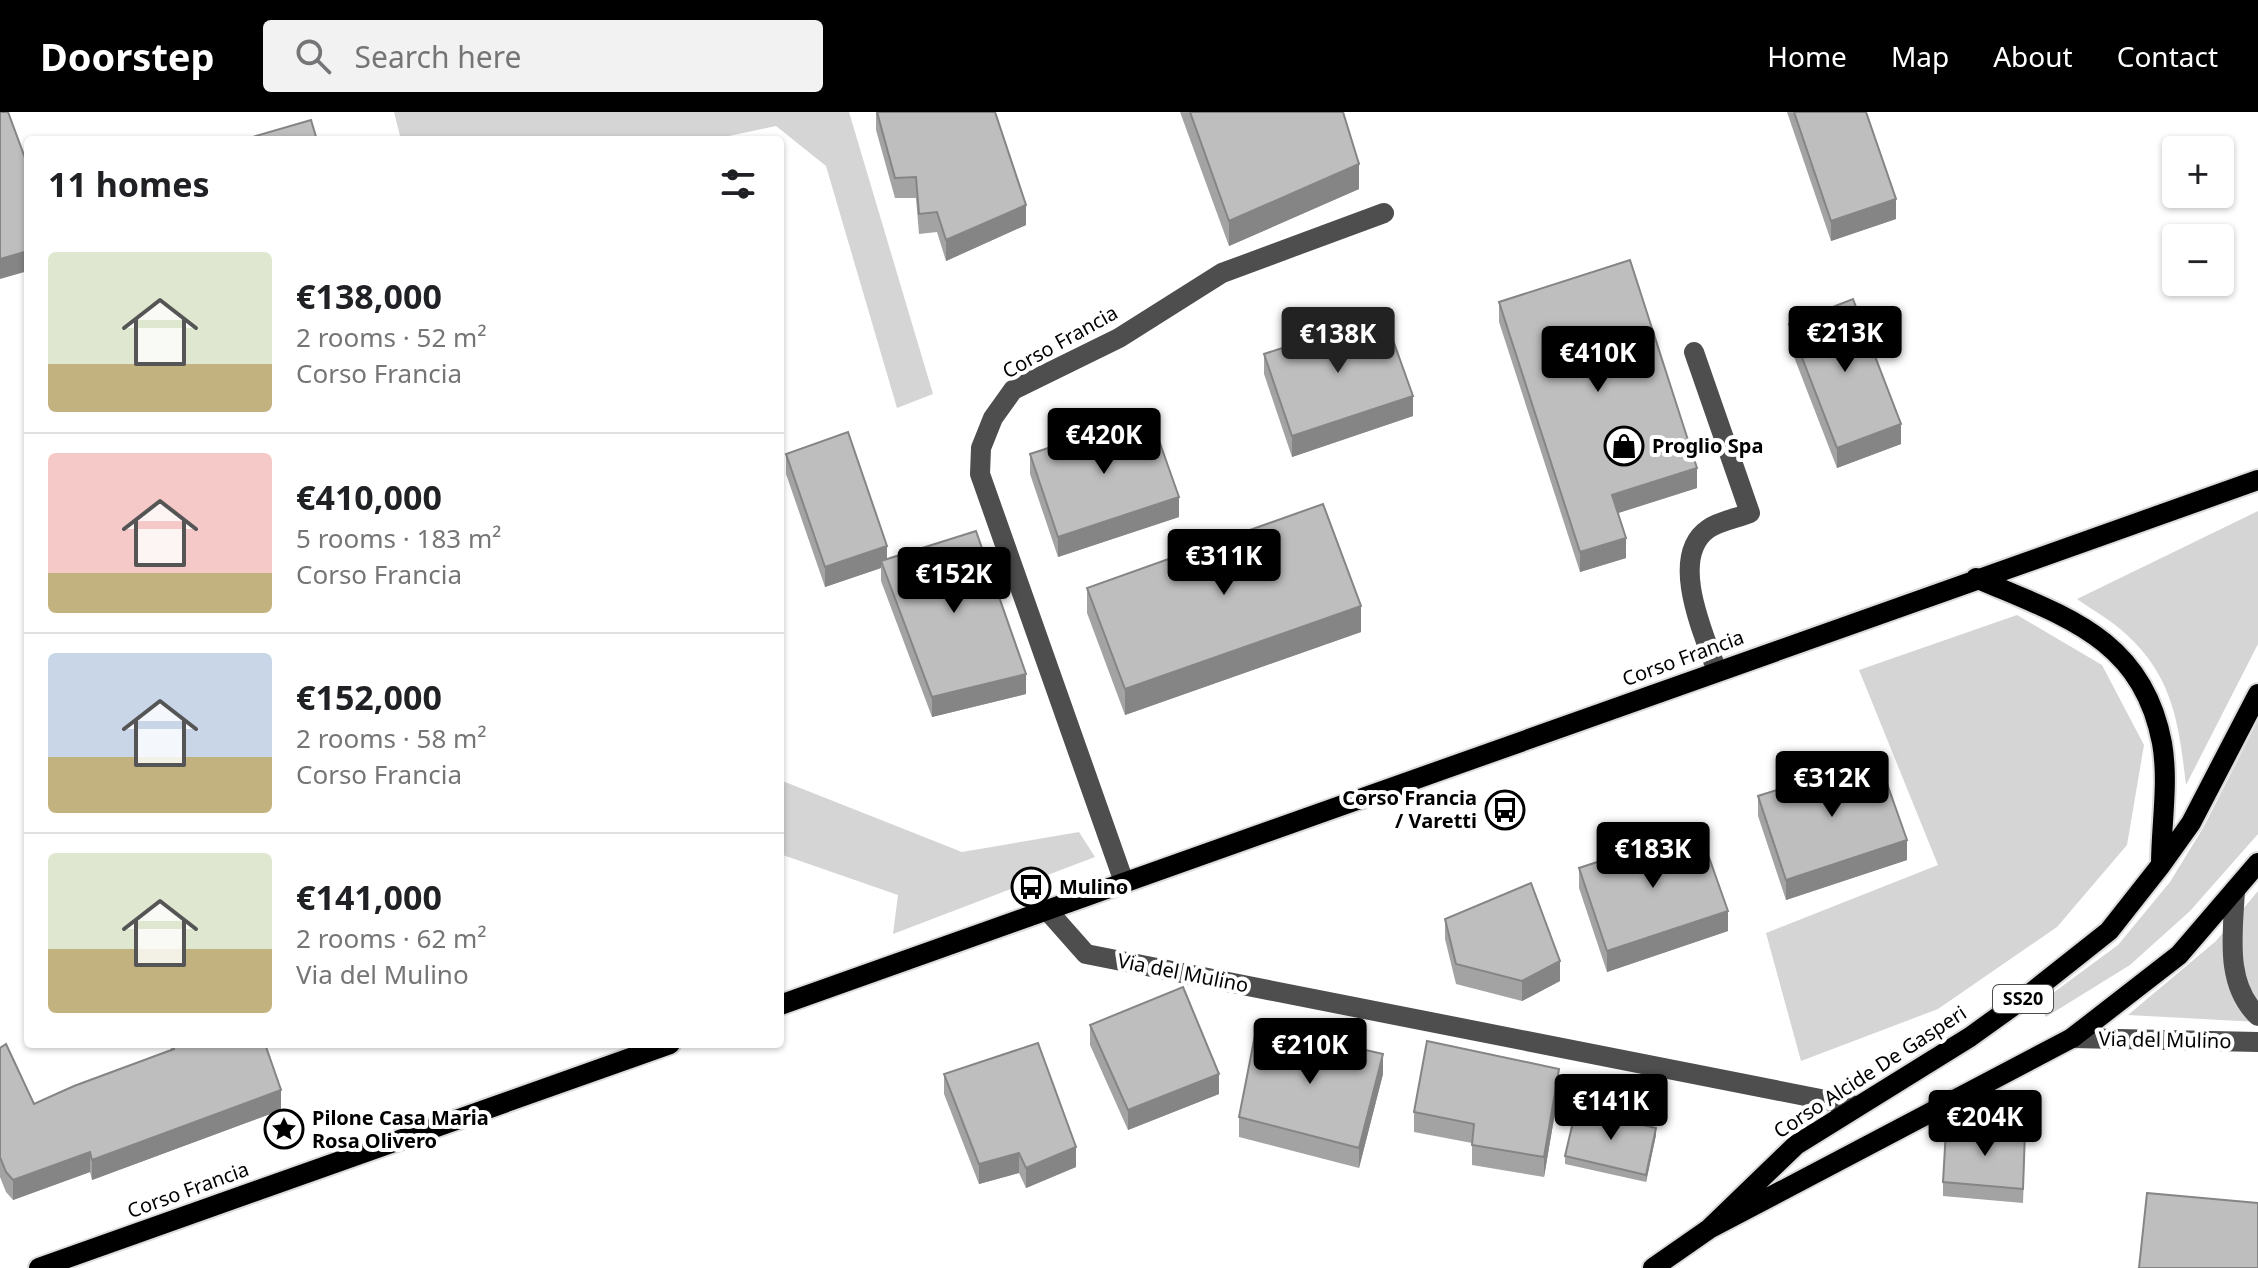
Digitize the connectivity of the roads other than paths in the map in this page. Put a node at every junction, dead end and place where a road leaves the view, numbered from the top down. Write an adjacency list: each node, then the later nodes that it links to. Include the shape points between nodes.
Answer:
1 (1384, 213): 9 (street, Corso Francia, via 1222,273 1119,338 1013,390 981,448 980,474)
2 (1694, 352): 5 (street, via 1750,513 1707,529 1690,554 1693,606)
3 (2258, 480): 4 (main road, Corso Francia)
4 (1976, 578): 5 (main road, Corso Francia); 8 (main road, via 2072,619 2111,646 2142,683 2162,742)
5 (1717, 671): 9 (main road, Corso Francia)
6 (2258, 694): 8 (main road, Corso Alcide De Gasperi / SS20, via 2191,823)
7 (2258, 863): 10 (main road, Corso Alcide De Gasperi / SS20)
8 (2161, 865): 17 (main road, Corso Alcide De Gasperi / SS20, via 2109,931 2027,996)
9 (1124, 882): 11 (main road, Corso Francia)
10 (2235, 890): 13 (street, via 2231,963); 14 (main road, Corso Alcide De Gasperi / SS20, via 2179,955)
11 (1047, 910): 12 (main road, Corso Francia); 17 (street, Via del Mulino, via 1086,954)
12 (784, 1004)
13 (2258, 1016)
14 (2072, 1038): 15 (street, Via del Mulino); 18 (main road, Corso Alcide De Gasperi / SS20)
15 (2258, 1042)
16 (659, 1048): 19 (main road, Corso Francia)
17 (1856, 1106): 18 (main road, Corso Alcide De Gasperi / SS20, via 1796,1145)
18 (1709, 1229): 20 (main road, Corso Alcide De Gasperi / SS20)
19 (39, 1268)
20 (1653, 1268)

